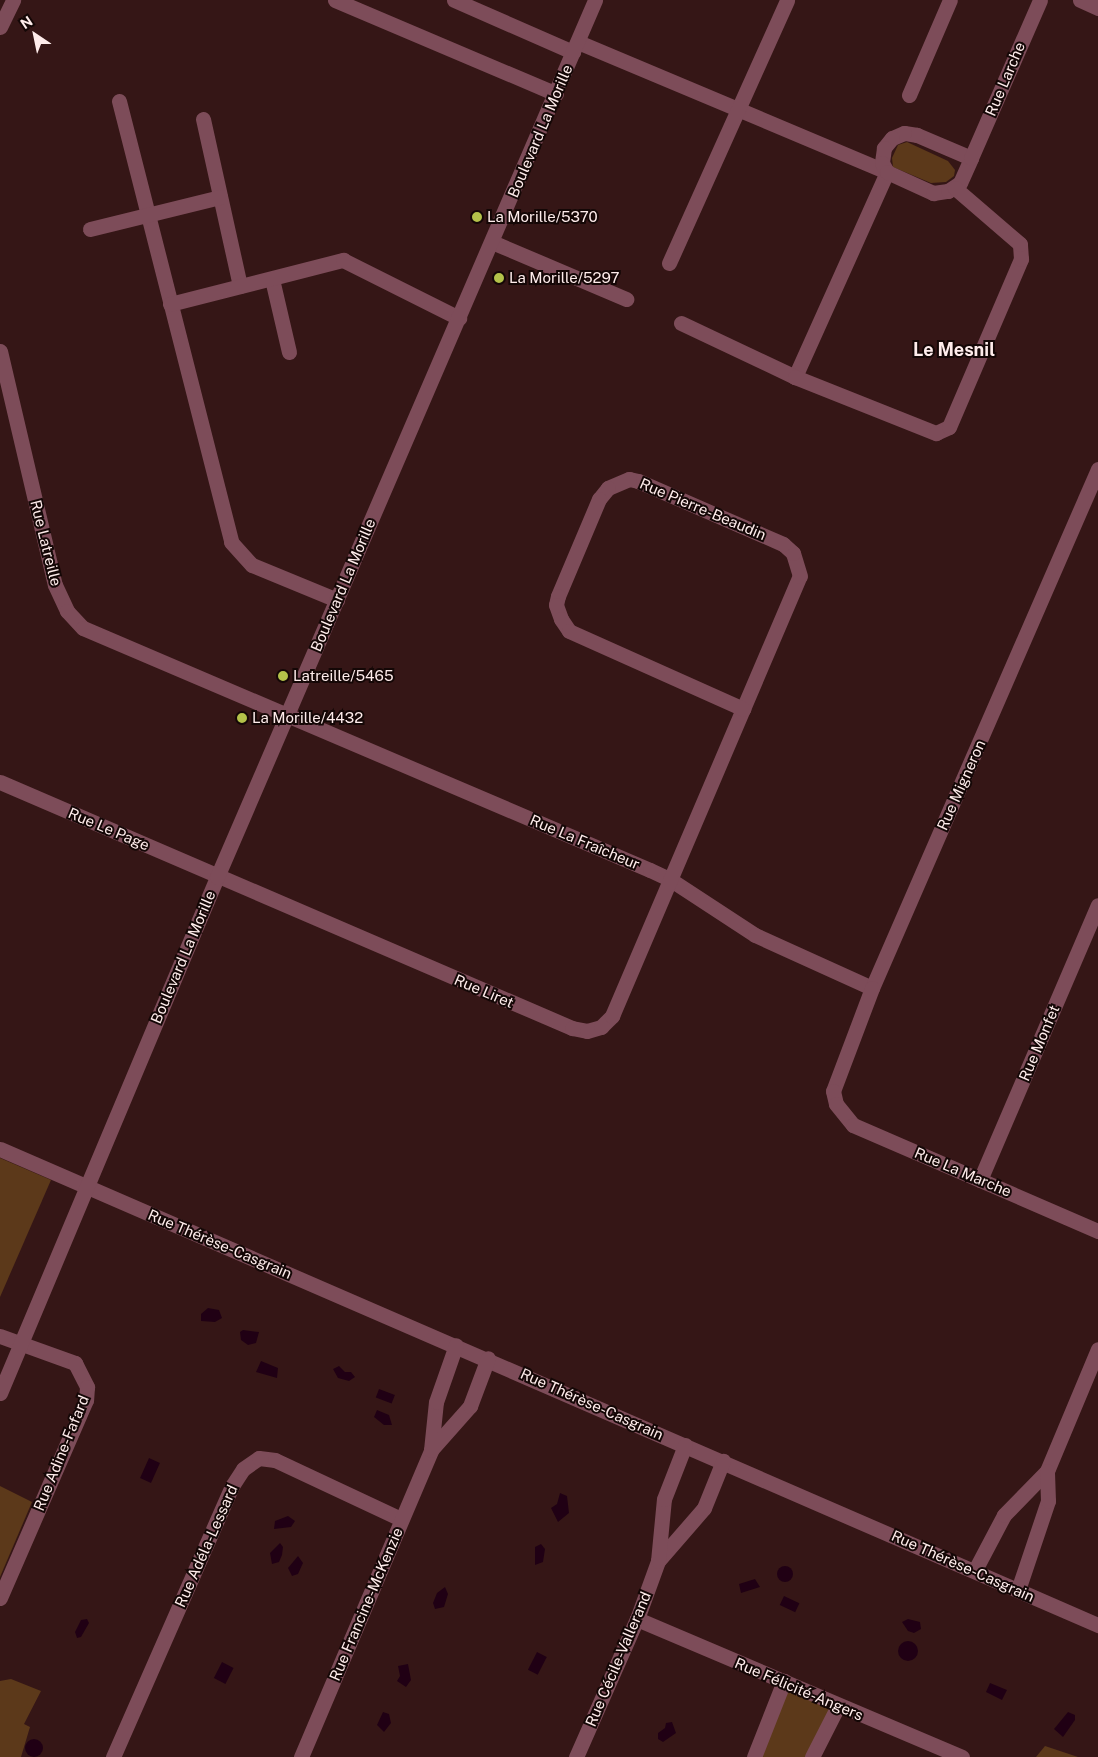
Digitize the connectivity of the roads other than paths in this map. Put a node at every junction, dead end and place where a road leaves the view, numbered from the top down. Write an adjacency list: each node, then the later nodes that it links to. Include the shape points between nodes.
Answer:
1 (13, 0): 10 (street)
2 (335, 0): 12 (street)
3 (454, 0): 11 (street)
4 (595, 0): 11 (street, Boulevard La Morille)
5 (786, 0): 15 (street)
6 (950, 0): 13 (street)
7 (1040, 0): 17 (street, Rue Larche)
8 (1080, 0): 9 (street)
9 (1098, 8)
10 (0, 27)
11 (576, 47): 12 (street, Boulevard La Morille); 15 (street)
12 (556, 94): 23 (street, Boulevard La Morille)
13 (909, 95)
14 (118, 101): 21 (street)
15 (737, 109): 18 (street); 24 (street)
16 (203, 119): 20 (street)
17 (971, 158): 18 (street, via 918,135 904,133 892,138 884,148 882,163); 19 (street, Rue Larche)
18 (887, 172): 19 (street, via 933,193); 33 (street)
19 (955, 188): 33 (street, via 1020,244 1021,259 949,426 936,433)
20 (220, 196): 21 (street); 26 (street)
21 (148, 216): 22 (street); 28 (street)
22 (90, 229)
23 (492, 242): 27 (street); 29 (street, Boulevard La Morille)
24 (669, 263)
25 (272, 279): 26 (street); 29 (street, via 343,260); 32 (street)
26 (240, 286): 28 (street)
27 (626, 298)
28 (170, 304): 35 (street, via 231,542 252,565)
29 (459, 318): 35 (street, Boulevard La Morille)
30 (680, 323): 33 (street)
31 (0, 351): 37 (street, Rue Latreille, via 55,585 67,611 83,628 101,637)
32 (289, 352)
33 (795, 377)
34 (1098, 469): 42 (street, Rue Migneron)
35 (337, 600): 37 (street, Boulevard La Morille)
36 (743, 709): 36 (street, Rue Pierre-Beaudin, via 800,576 793,552 783,544 638,480 629,479 608,488 599,499 558,596 556,605 561,619 569,631); 40 (street, Rue Pierre-Beaudin)
37 (288, 715): 39 (street, Boulevard La Morille); 40 (street, Rue La Fraîcheur)
38 (0, 782): 39 (street, Rue Le Page)
39 (217, 877): 40 (street, Rue Liret, via 587,1032 601,1027 612,1016); 46 (street, Boulevard La Morille)
40 (671, 880): 42 (street, Rue La Fraîcheur, via 754,935)
41 (1098, 906): 45 (street, Rue Monfet)
42 (872, 988): 43 (street, Rue Migneron, via 835,1082)
43 (836, 1104): 45 (street, Rue La Marche, via 853,1125)
44 (0, 1149): 46 (street, Rue Thérèse-Casgrain)
45 (980, 1180): 47 (street, Rue La Marche)
46 (85, 1186): 49 (street, Boulevard La Morille); 50 (street, Rue Thérèse-Casgrain)
47 (1098, 1231)
48 (0, 1336): 49 (street, Rue Adine-Fafard)
49 (21, 1341): 53 (street, Boulevard La Morille); 62 (street, Rue Adine-Fafard, via 75,1363 87,1387 86,1400)
50 (456, 1345): 52 (street, Rue Thérèse-Casgrain); 55 (street, Rue Francine-McKenzie, via 436,1402)
51 (1098, 1350): 57 (street)
52 (488, 1358): 54 (street, Rue Thérèse-Casgrain); 55 (street, Rue Francine-McKenzie, via 470,1406)
53 (0, 1393)
54 (685, 1445): 56 (street, Rue Thérèse-Casgrain); 59 (street, Rue Cécile-Vallerand, via 664,1499)
55 (431, 1450): 58 (street, Rue Francine-McKenzie)
56 (723, 1461): 59 (street, Rue Cécile-Vallerand, via 704,1508); 60 (street, Rue Thérèse-Casgrain)
57 (1047, 1471): 60 (street, via 1004,1514); 61 (street, via 1048,1501)
58 (401, 1519): 67 (street, Rue Adéla-Lessard, via 275,1460 259,1458 243,1470 232,1486); 68 (street, Rue Francine-McKenzie)
59 (658, 1561): 63 (street, Rue Cécile-Vallerand)
60 (975, 1570): 61 (street, Rue Thérèse-Casgrain)
61 (1018, 1590): 64 (street, Rue Thérèse-Casgrain)
62 (0, 1598)
63 (637, 1619): 65 (street, Rue Félicité-Angers); 69 (street, Rue Cécile-Vallerand)
64 (1098, 1625)
65 (784, 1681): 66 (street, Rue Félicité-Angers); 70 (street)
66 (838, 1706): 71 (street); 72 (street, Rue Félicité-Angers)
67 (113, 1757)
68 (301, 1757)
69 (576, 1757)
70 (754, 1757)
71 (812, 1757)
72 (962, 1757)

